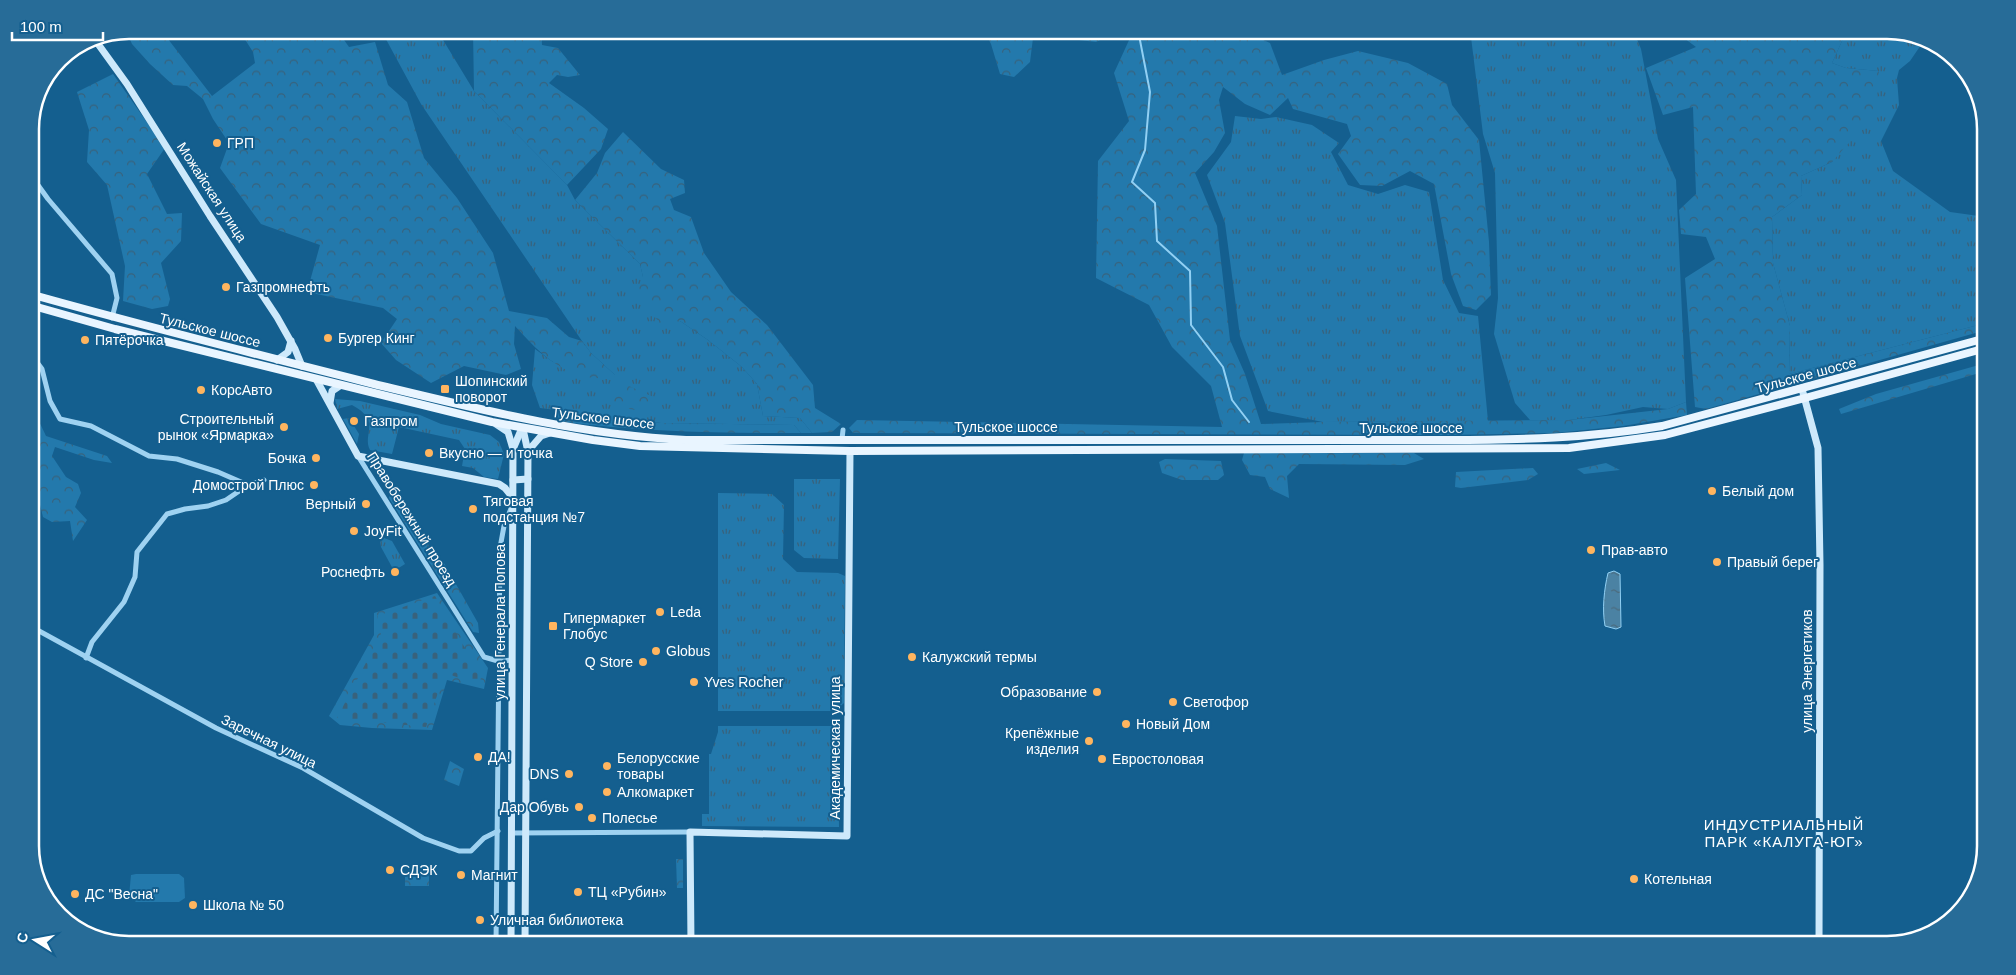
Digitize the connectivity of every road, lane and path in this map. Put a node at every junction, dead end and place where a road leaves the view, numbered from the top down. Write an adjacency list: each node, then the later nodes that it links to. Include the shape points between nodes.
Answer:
1 (98, 45): 6 (street, Можайская улица, via 138,100)
2 (39, 186): 5 (street, via 112,274 117,298)
3 (39, 297): 5 (main road, Тульское шоссе)
4 (39, 308): 12 (main road, Тульское шоссе)
5 (112, 318): 9 (main road, Тульское шоссе)
6 (291, 340): 9 (street, via 288,352); 11 (street, Можайская улица)
7 (1977, 340): 14 (main road, Тульское шоссе)
8 (1977, 350): 15 (main road, Тульское шоссе)
9 (277, 360): 11 (main road, Тульское шоссе)
10 (39, 365): 30 (street, via 50,401 60,418 91,426 149,456 177,459)
11 (302, 366): 17 (main road, Тульское шоссе)
12 (316, 379): 13 (main road, Тульское шоссе); 16 (street, Правобережный проезд)
13 (341, 385): 16 (street, via 332,391); 18 (main road, Тульское шоссе)
14 (1802, 389): 15 (street, улица Энергетиков); 22 (main road, Тульское шоссе, via 1662,426 1568,438)
15 (1805, 398): 25 (main road, Тульское шоссе, via 1665,435 1569,448); 44 (street, улица Энергетиков, via 1818,448)
16 (330, 404): 26 (street, Правобережный проезд)
17 (524, 420): 19 (main road); 22 (main road, Тульское шоссе, via 640,438)
18 (492, 422): 19 (main road, Тульское шоссе); 23 (street, via 508,432)
19 (522, 428): 21 (main road, Тульское шоссе); 23 (street, улица Генерала Попова); 24 (street, улица Генерала Попова)
20 (842, 430): 22 (street)
21 (550, 433): 24 (street, via 541,436); 25 (main road, Тульское шоссе, via 640,446)
22 (842, 439)
23 (513, 449): 29 (street, улица Генерала Попова)
24 (528, 451): 27 (street, улица Генерала Попова)
25 (850, 451): 38 (street, Академическая улица, via 847,836)
26 (358, 456): 31 (street, via 499,484); 35 (street, Правобережный проезд, via 484,656)
27 (528, 479): 29 (street); 37 (street, улица Генерала Попова)
28 (264, 480): 30 (street)
29 (513, 480): 31 (street, улица Генерала Попова)
30 (248, 485): 33 (street, via 226,500 167,514 137,552 135,577 124,602 92,642)
31 (513, 501): 34 (street, улица Генерала Попова); 35 (street, via 500,548)
32 (39, 631): 33 (street, Заречная улица)
33 (86, 658): 36 (street, Заречная улица, via 216,728 303,768 430,841 458,852 471,851 484,838)
34 (512, 660): 35 (street); 39 (street, улица Генерала Попова)
35 (498, 661): 36 (street)
36 (498, 831): 40 (street)
37 (525, 832): 38 (street); 39 (street); 42 (street, улица Генерала Попова)
38 (690, 832): 43 (street)
39 (512, 833): 41 (street, улица Генерала Попова)
40 (496, 936)
41 (511, 936)
42 (525, 936)
43 (691, 936)
44 (1819, 936)

